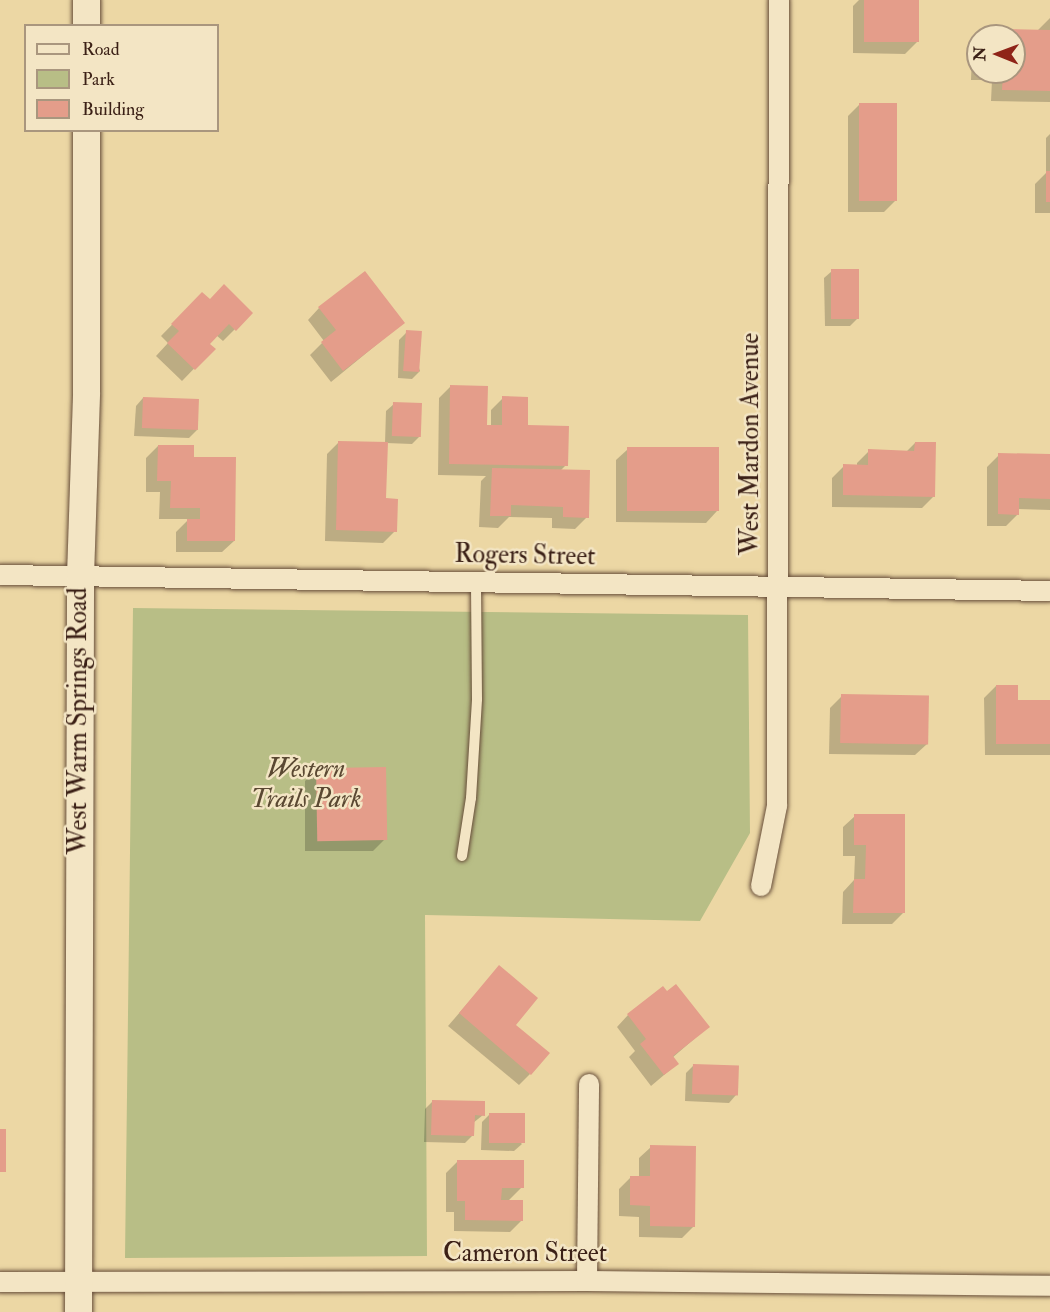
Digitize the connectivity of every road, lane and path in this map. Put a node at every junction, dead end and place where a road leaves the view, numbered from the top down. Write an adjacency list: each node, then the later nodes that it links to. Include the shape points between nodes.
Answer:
1 (86, 0): 3 (main road)
2 (779, 0): 8 (street, West Mardon Avenue)
3 (86, 24)
4 (86, 132): 6 (main road, West Warm Springs Road, via 86,392)
5 (0, 575): 6 (street, Rogers Street)
6 (80, 576): 7 (street, Rogers Street); 13 (main road, West Warm Springs Road)
7 (476, 582): 8 (street, Rogers Street); 10 (lane, via 477,699 471,798)
8 (778, 587): 9 (street, Rogers Street); 11 (street, West Mardon Avenue, via 777,806)
9 (1050, 591)
10 (462, 856)
11 (761, 886)
12 (589, 1084): 14 (street)
13 (77, 1281): 14 (street, Cameron Street); 15 (street, Cameron Street); 17 (main road, West Warm Springs Road)
14 (587, 1281): 16 (street, Cameron Street)
15 (0, 1282)
16 (1050, 1286)
17 (78, 1312)

